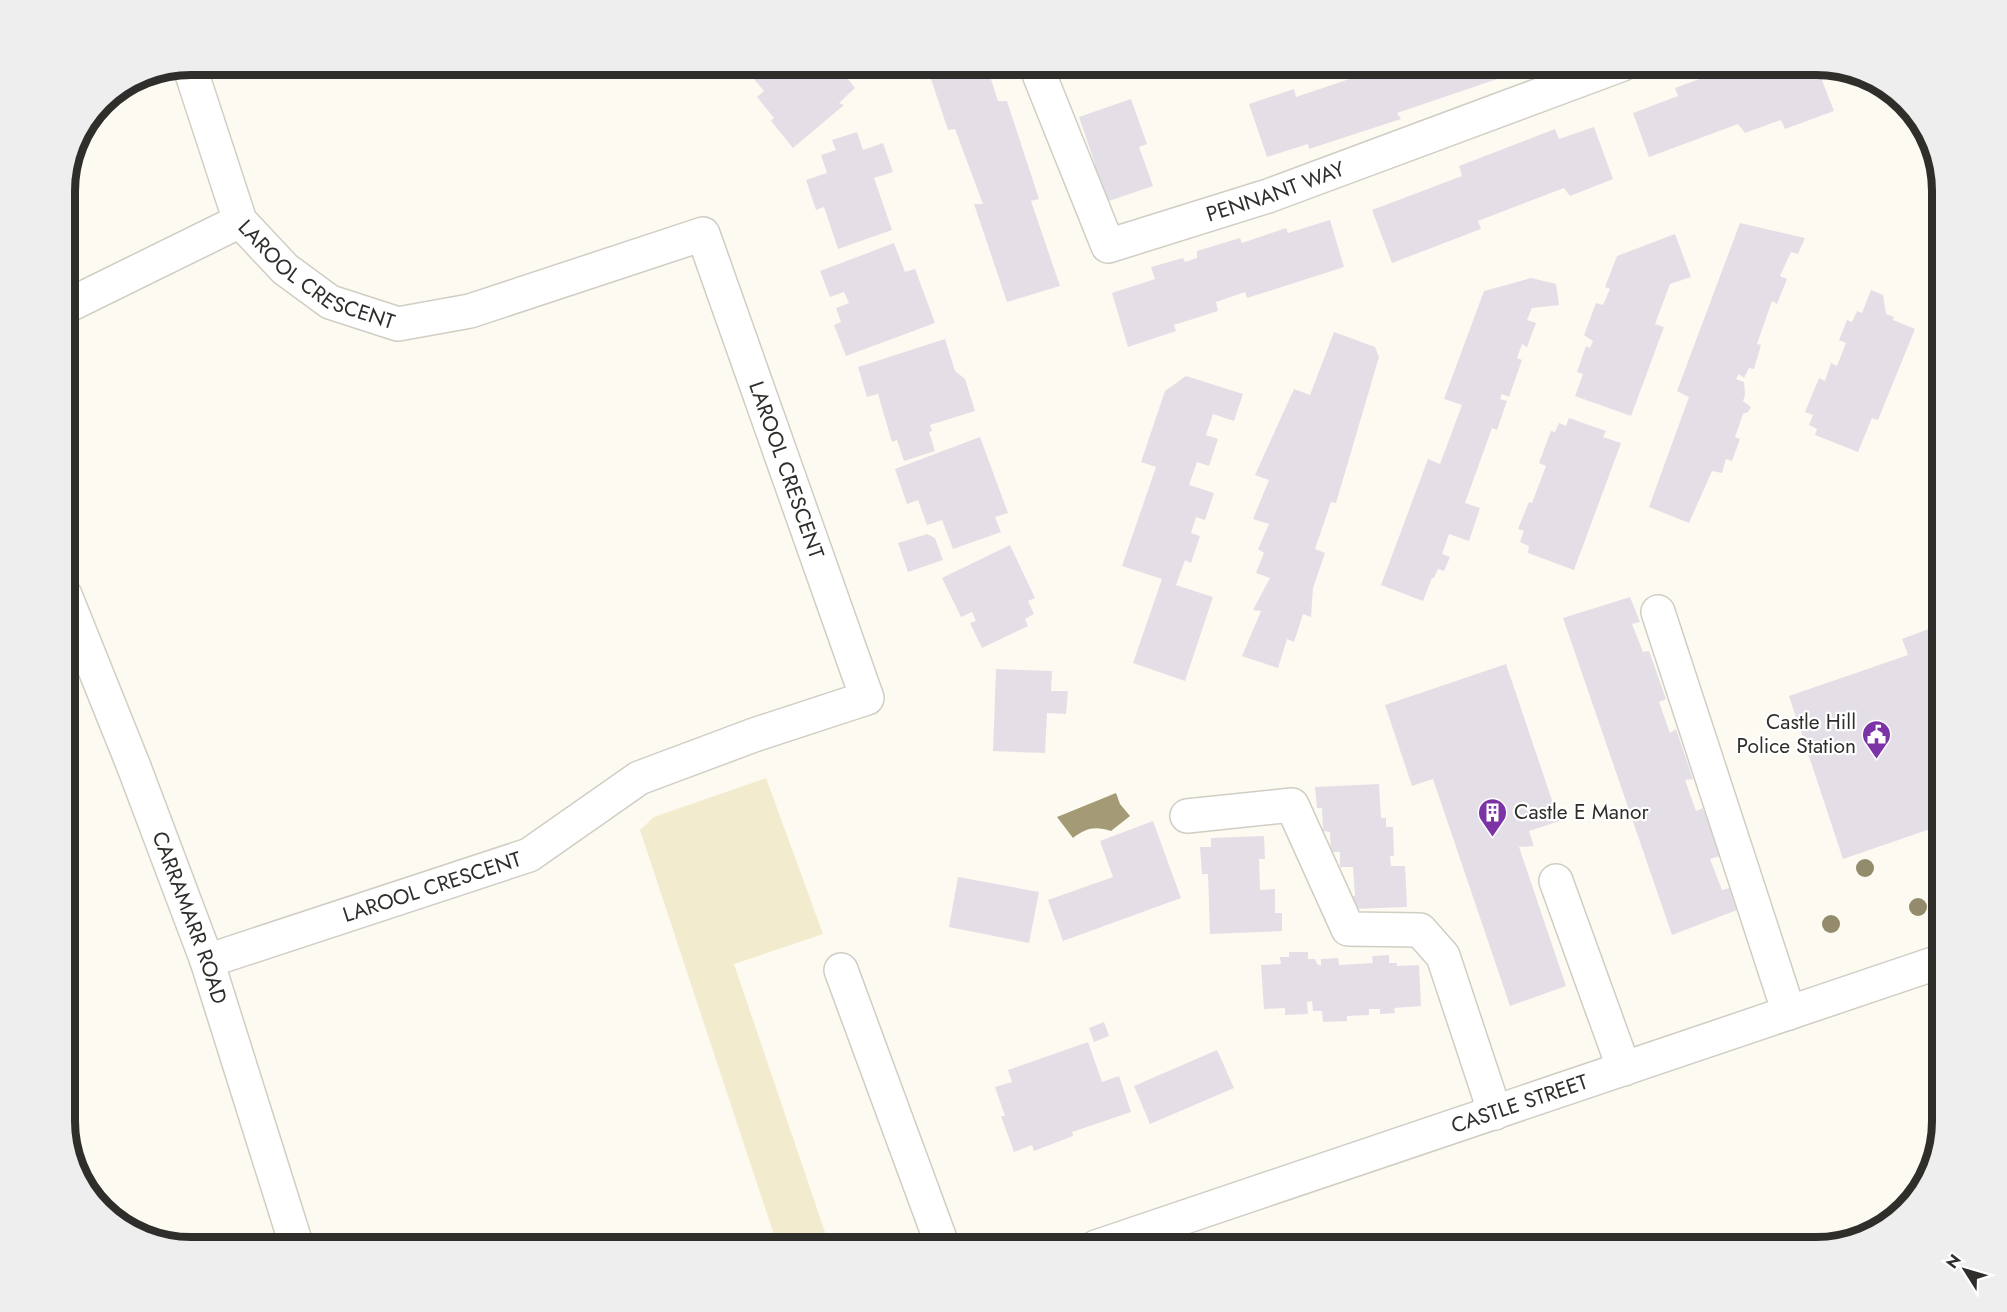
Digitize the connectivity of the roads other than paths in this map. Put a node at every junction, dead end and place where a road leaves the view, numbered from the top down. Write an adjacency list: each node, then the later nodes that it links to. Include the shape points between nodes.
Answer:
1 (192, 75): 4 (street)
2 (1039, 75): 3 (street, PENNANT WAY, via 1108,246 1268,196)
3 (1593, 75)
4 (240, 221): 5 (street, LAROOL CRESCENT); 10 (street, LAROOL CRESCENT, via 285,269 330,302 398,324 470,311 703,234 867,698 639,778 529,855)
5 (75, 302)
6 (1658, 612): 13 (street)
7 (75, 620): 10 (street, CARRAMARR ROAD)
8 (1187, 816): 15 (street, via 1292,805 1348,929 1420,930 1443,956)
9 (1556, 881): 14 (street)
10 (207, 961): 16 (street, CARRAMARR ROAD)
11 (1932, 964): 13 (street, CASTLE STREET)
12 (841, 970): 17 (street)
13 (1789, 1013): 14 (street, CASTLE STREET)
14 (1624, 1069): 15 (street, CASTLE STREET)
15 (1495, 1113): 18 (street, CASTLE STREET)
16 (294, 1237)
17 (939, 1237)
18 (1129, 1237)

